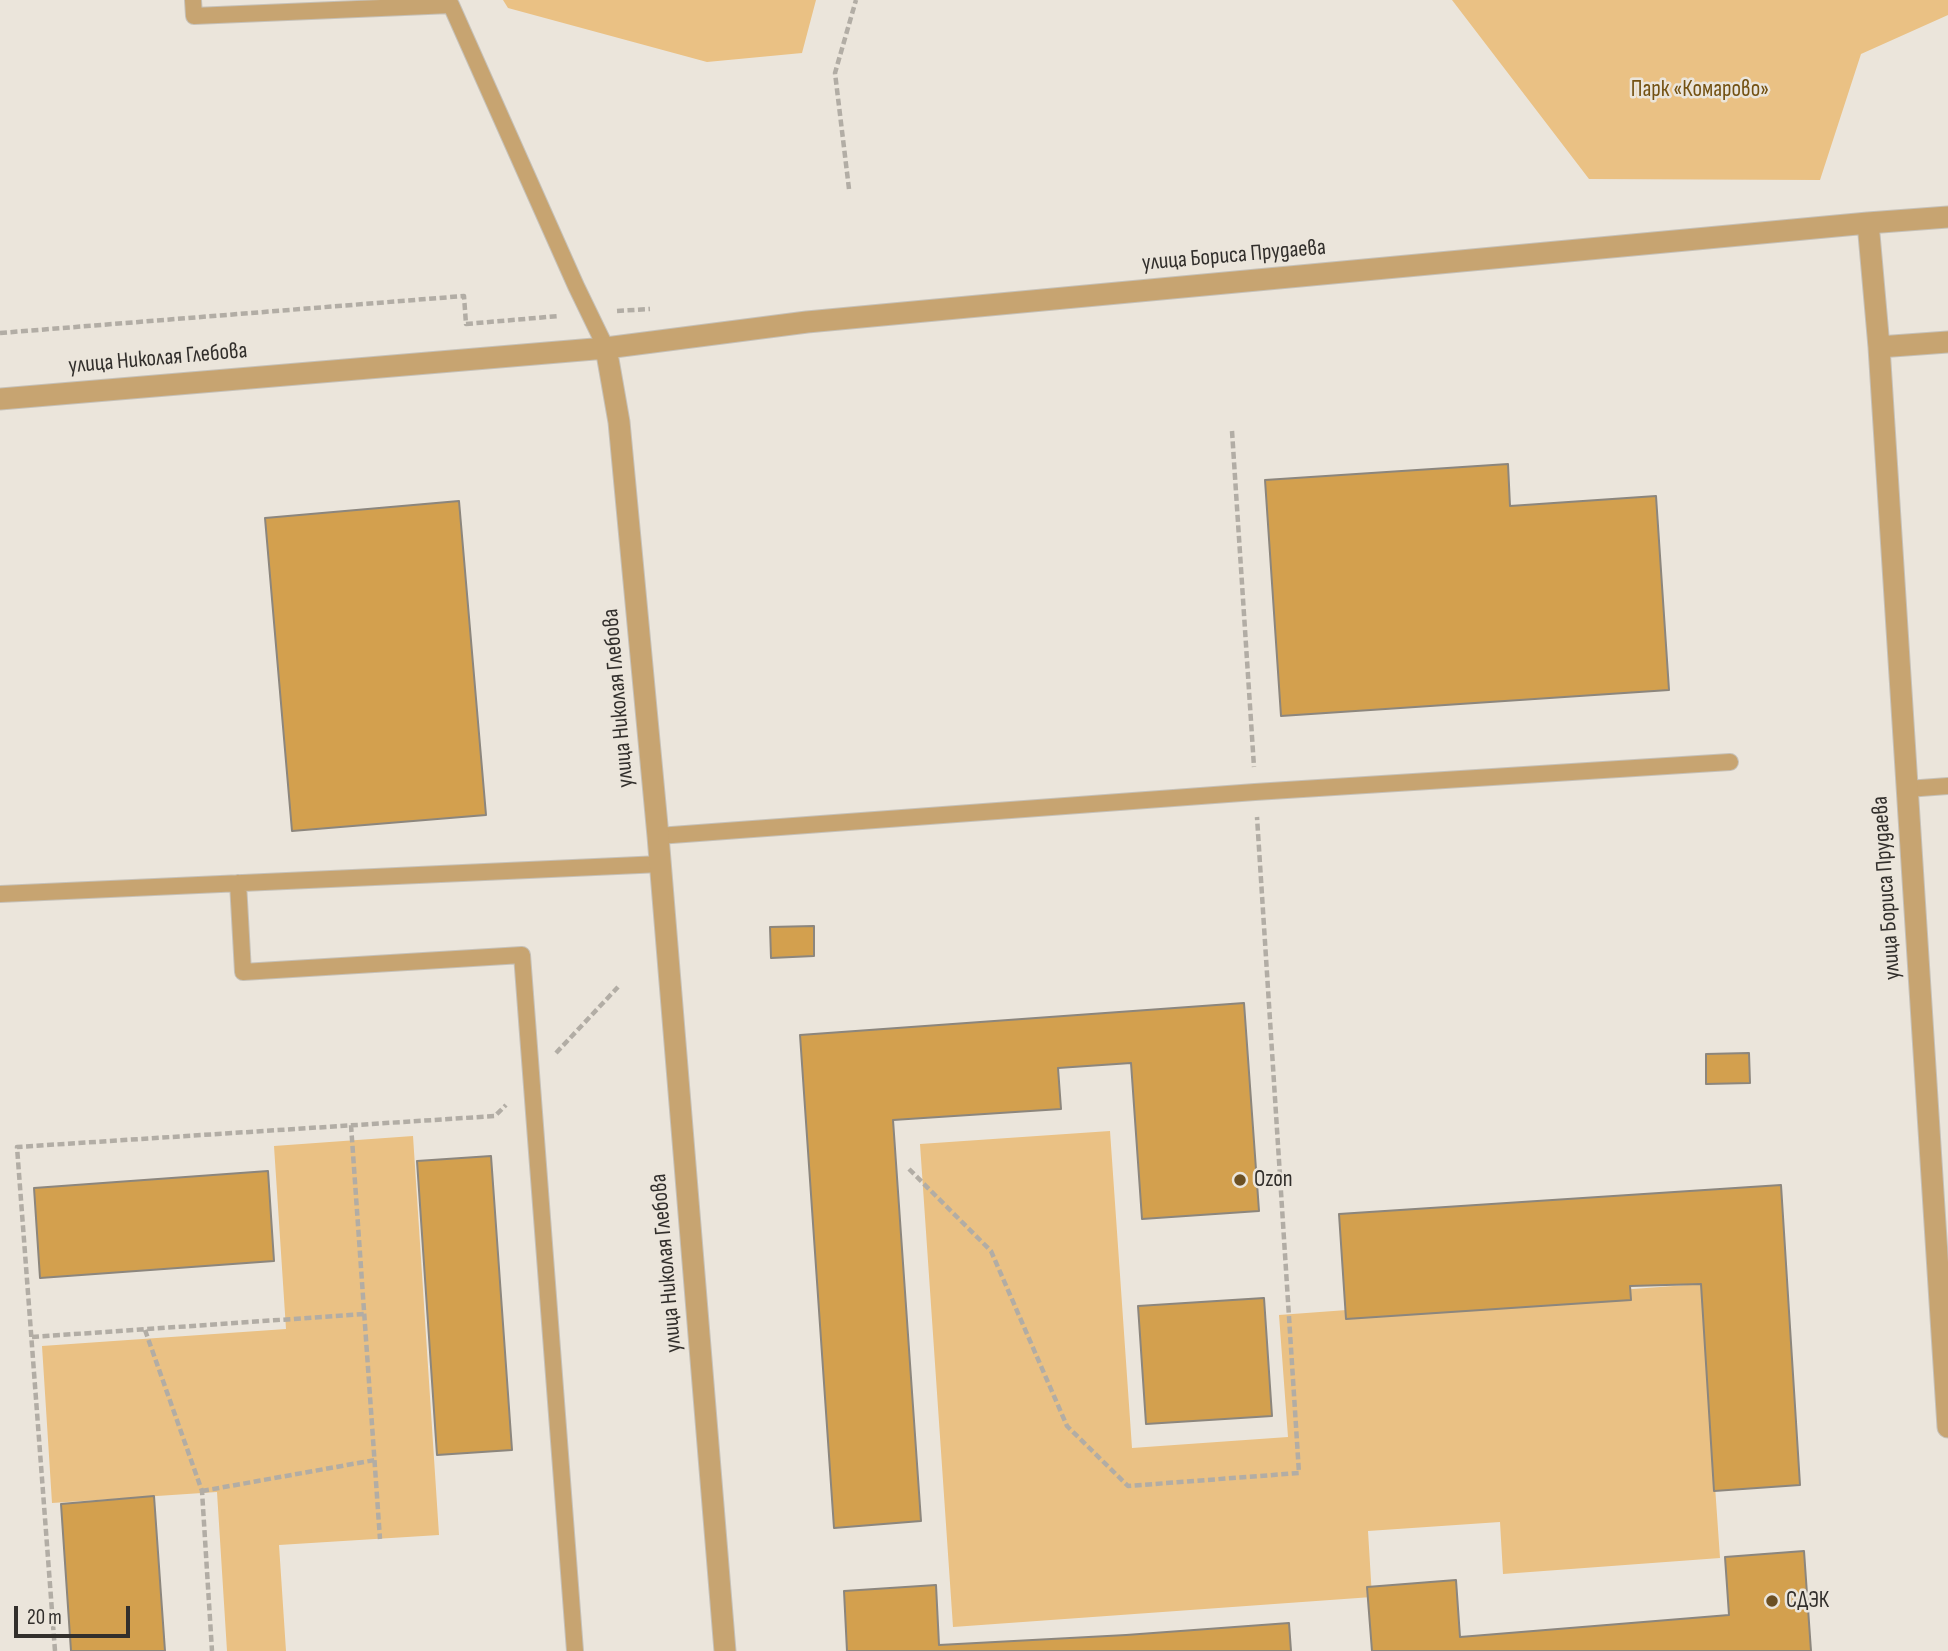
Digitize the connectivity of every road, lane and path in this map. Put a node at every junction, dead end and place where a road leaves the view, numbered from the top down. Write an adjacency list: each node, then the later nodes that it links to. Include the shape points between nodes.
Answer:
1 (193, 0): 7 (lane, via 194,16 451,5)
2 (856, 0): 3 (path, via 835,73)
3 (849, 189)
4 (1948, 217): 5 (street, улица Бориса Прудаева)
5 (1868, 223): 10 (street, улица Бориса Прудаева); 11 (street, улица Бориса Прудаева, via 821,320)
6 (653, 309): 7 (path)
7 (590, 314): 8 (path, via 466,324 464,296); 11 (lane)
8 (0, 333)
9 (1948, 342): 10 (street)
10 (1879, 347): 16 (street, улица Бориса Прудаева)
11 (606, 348): 12 (street, улица Николая Глебова); 18 (street, улица Николая Глебова, via 619,422)
12 (0, 399)
13 (1232, 431): 17 (path)
14 (1730, 762): 17 (lane)
15 (1948, 786): 16 (lane)
16 (1908, 789): 29 (street, улица Бориса Прудаева)
17 (1255, 792): 18 (lane); 25 (path, via 1299,1473 1128,1486 1066,1426 991,1251)
18 (658, 836): 19 (street, улица Николая Глебова)
19 (661, 864): 20 (lane); 36 (street, улица Николая Глебова)
20 (238, 883): 21 (lane); 23 (lane, via 243,972 522,955)
21 (0, 894)
22 (618, 987): 23 (path)
23 (530, 1081): 24 (path, via 495,1116); 35 (lane)
24 (351, 1125): 26 (path); 28 (path, via 18,1147)
25 (909, 1169)
26 (365, 1314): 27 (path); 30 (path)
27 (145, 1330): 28 (path); 31 (path)
28 (32, 1337): 33 (path)
29 (1948, 1427)
30 (375, 1460): 31 (path); 32 (path)
31 (202, 1491): 34 (path)
32 (380, 1539)
33 (55, 1651)
34 (212, 1651)
35 (575, 1651)
36 (725, 1651)

